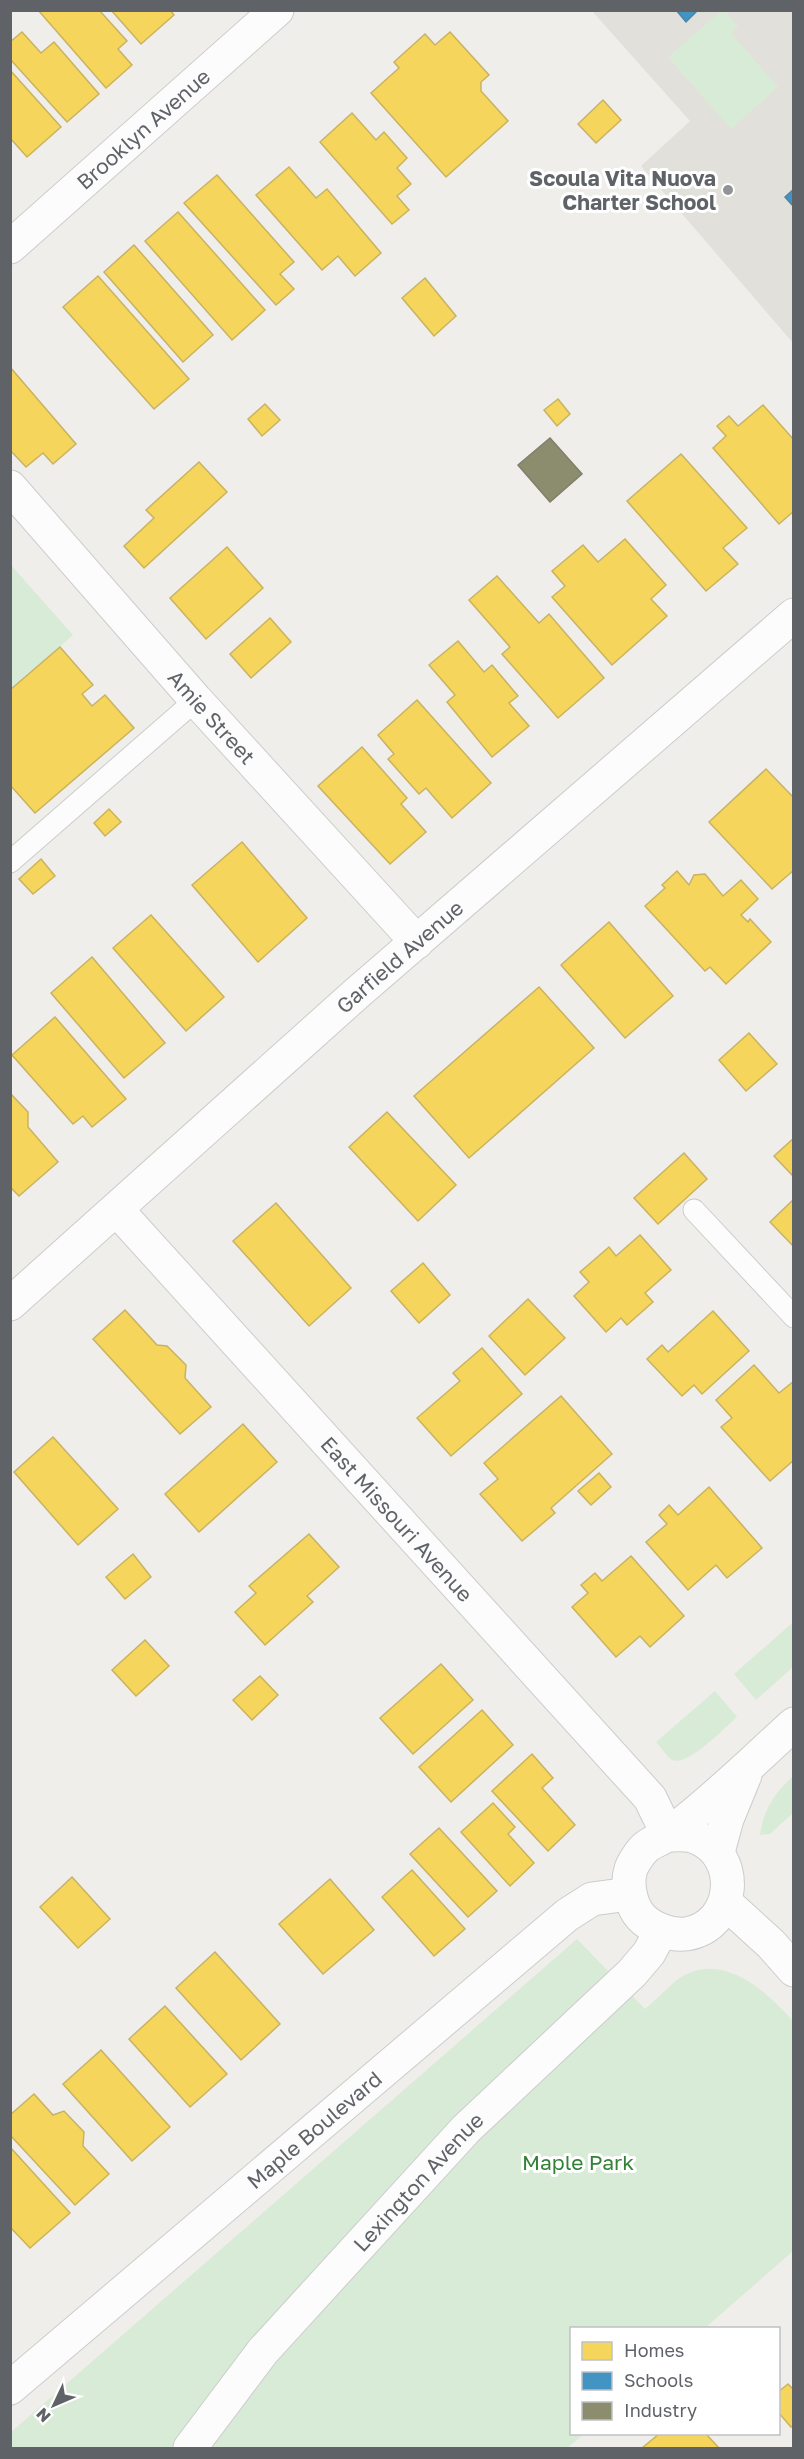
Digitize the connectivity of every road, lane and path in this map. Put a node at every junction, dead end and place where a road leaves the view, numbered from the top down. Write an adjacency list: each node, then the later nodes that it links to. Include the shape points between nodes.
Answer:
1 (277, 10): 2 (street, Brooklyn Avenue)
2 (10, 247)
3 (10, 487): 5 (street, Amie Street)
4 (794, 615): 7 (street, Garfield Avenue)
5 (196, 700): 6 (lane); 7 (street, Amie Street)
6 (10, 862)
7 (417, 942): 8 (street, Garfield Avenue)
8 (117, 1210): 10 (street, Garfield Avenue); 14 (street, East Missouri Avenue, via 650,1798)
9 (694, 1210): 11 (lane)
10 (10, 1304)
11 (794, 1317)
12 (794, 1724): 13 (street)
13 (749, 1765): 14 (street); 15 (street)
14 (668, 1835): 15 (street, via 695,1836); 16 (street, via 644,1848 631,1869)
15 (718, 1852): 17 (street, via 729,1876)
16 (629, 1894): 18 (street, via 641,1917); 20 (street, Maple Boulevard, via 592,1899 567,1915)
17 (726, 1903): 18 (street, via 710,1924 686,1934); 19 (street)
18 (661, 1931): 21 (street, Lexington Avenue, via 632,1973 466,2129 263,2351)
19 (794, 1970)
20 (10, 2388)
21 (190, 2448)

